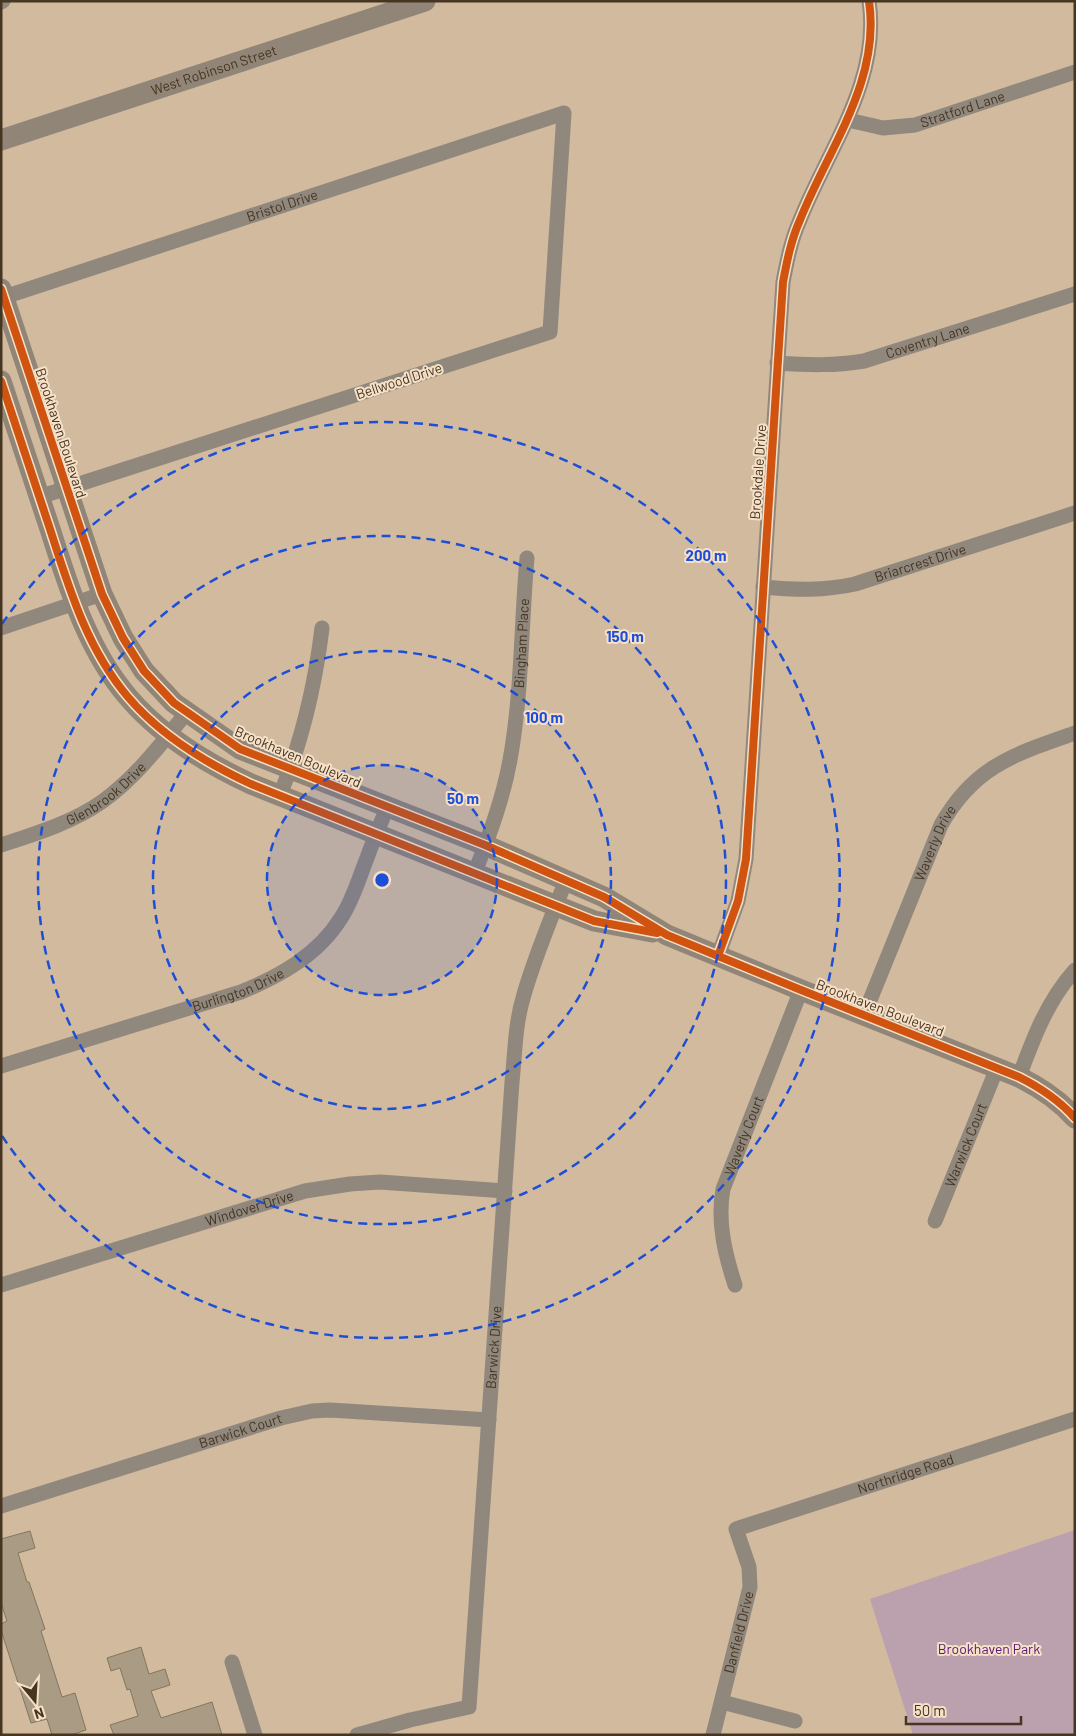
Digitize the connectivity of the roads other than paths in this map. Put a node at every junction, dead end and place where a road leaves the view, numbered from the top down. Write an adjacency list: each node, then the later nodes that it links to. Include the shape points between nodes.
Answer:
1 (425, 1): 6 (street, West Robinson Street)
2 (869, 1): 5 (street, Brookdale Drive, via 872,17 868,54)
3 (1075, 72): 5 (street, Stratford Lane, via 915,125 883,128)
4 (564, 113): 8 (street, Bristol Drive); 11 (street, Bellwood Drive, via 550,332)
5 (848, 120): 9 (street, Brookdale Drive, via 833,146 792,240 783,282)
6 (1, 140)
7 (1075, 294): 9 (street, Coventry Lane, via 864,361 816,366)
8 (2, 295): 11 (street, Brookhaven Boulevard)
9 (778, 363): 15 (street, Brookdale Drive)
10 (1, 381): 12 (street, Brookhaven Boulevard)
11 (65, 488): 12 (street, Bellwood Drive); 16 (street, Brookhaven Boulevard)
12 (39, 497): 17 (street, Brookhaven Boulevard)
13 (1075, 513): 15 (street, Briarcrest Drive, via 841,588)
14 (527, 558): 28 (street, Bingham Place, via 516,726 503,792)
15 (764, 588): 33 (street, Brookdale Drive, via 746,860 738,902)
16 (102, 594): 17 (street); 20 (street, Brookhaven Boulevard, via 123,638 144,671)
17 (75, 604): 18 (street); 22 (street, Brookhaven Boulevard, via 92,642 128,697)
18 (1, 628)
19 (322, 628): 23 (street, via 308,713)
20 (187, 712): 22 (street, Glenbrook Drive); 23 (street, Brookhaven Boulevard, via 240,748)
21 (1075, 734): 36 (street, Waverly Drive, via 1034,747 994,766 952,806 941,825)
22 (168, 735): 24 (street, Brookhaven Boulevard, via 203,760); 27 (street, Glenbrook Drive, via 133,775 102,802 68,820)
23 (291, 769): 24 (street); 25 (street, Brookhaven Boulevard)
24 (280, 796): 26 (street, Brookhaven Boulevard)
25 (387, 808): 26 (street, Burlington Drive); 28 (street, Brookhaven Boulevard)
26 (377, 834): 29 (street, Brookhaven Boulevard); 37 (street, Burlington Drive, via 342,917 318,946 286,971 241,992)
27 (1, 845)
28 (485, 845): 29 (street, Bingham Place); 30 (street, Brookhaven Boulevard)
29 (474, 872): 31 (street, Brookhaven Boulevard)
30 (566, 880): 31 (street, Barwick Drive); 32 (street, Brookhaven Boulevard, via 604,897)
31 (556, 906): 32 (street, Brookhaven Boulevard, via 594,921); 41 (street, Barwick Drive, via 518,1019)
32 (667, 935): 33 (street, Brookhaven Boulevard)
33 (718, 956): 35 (street, Brookhaven Boulevard)
34 (1075, 970): 39 (street, via 1049,1004)
35 (801, 990): 36 (street, Brookhaven Boulevard); 44 (street, Waverly Court, via 723,1189 720,1215 726,1256)
36 (864, 1014): 38 (street, Brookhaven Boulevard)
37 (1, 1066)
38 (997, 1068): 39 (street, Brookhaven Boulevard); 42 (street, Warwick Court)
39 (1019, 1077): 40 (street, Brookhaven Boulevard, via 1060,1102)
40 (1075, 1118)
41 (505, 1191): 43 (street, Windover Drive, via 380,1182 305,1191); 46 (street, Barwick Drive)
42 (935, 1221)
43 (1, 1285)
44 (735, 1285)
45 (1075, 1419): 48 (street, Northridge Road)
46 (489, 1420): 47 (street, Barwick Court, via 312,1411 280,1418); 53 (street, Barwick Drive, via 469,1707)
47 (1, 1506)
48 (736, 1529): 50 (street, Danfield Drive, via 749,1567 750,1587)
49 (232, 1662): 52 (street)
50 (722, 1702): 51 (street); 54 (street, Danfield Drive)
51 (795, 1721)
52 (255, 1735)
53 (357, 1735)
54 (713, 1735)

